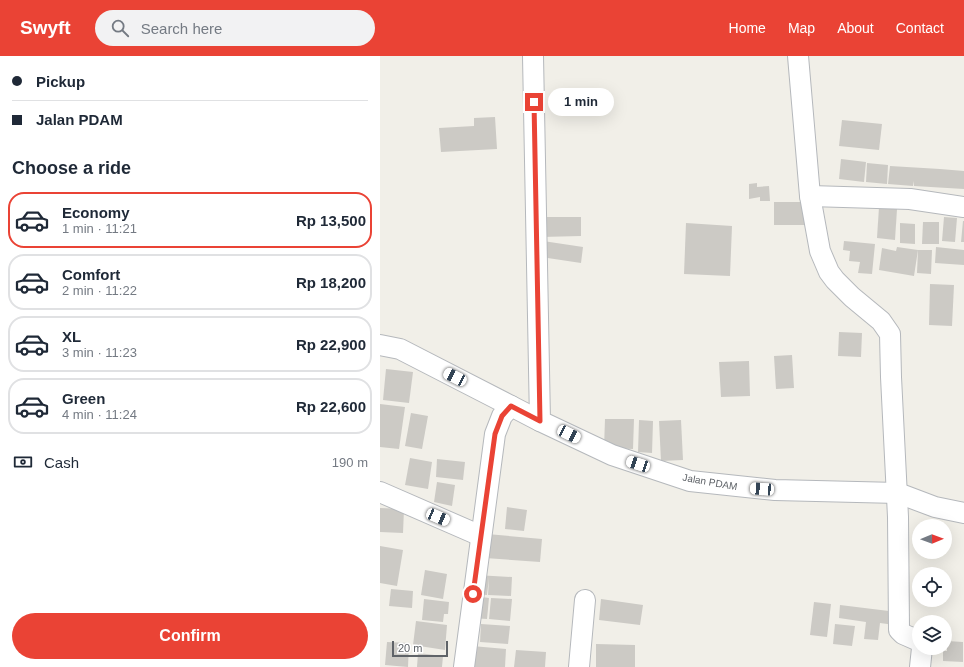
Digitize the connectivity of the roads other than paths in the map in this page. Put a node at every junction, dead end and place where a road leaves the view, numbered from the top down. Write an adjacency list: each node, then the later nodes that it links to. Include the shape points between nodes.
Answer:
1 (533, 56): 7 (street)
2 (798, 56): 3 (street)
3 (810, 196): 4 (street, via 910,199); 9 (street, via 820,251 828,272 889,330)
4 (964, 207)
5 (380, 345): 6 (street, Jalan PDAM, via 400,349)
6 (511, 406): 7 (street, Jalan PDAM); 11 (street, via 502,416 495,434)
7 (540, 421): 9 (street, Jalan PDAM, via 612,455 690,481)
8 (380, 492): 11 (street)
9 (898, 503): 10 (street, Jalan PDAM); 13 (street, via 899,630)
10 (964, 513)
11 (481, 536): 15 (street)
12 (585, 600): 16 (street)
13 (912, 638)
14 (921, 655): 17 (street)
15 (464, 667)
16 (579, 667)
17 (920, 667)

